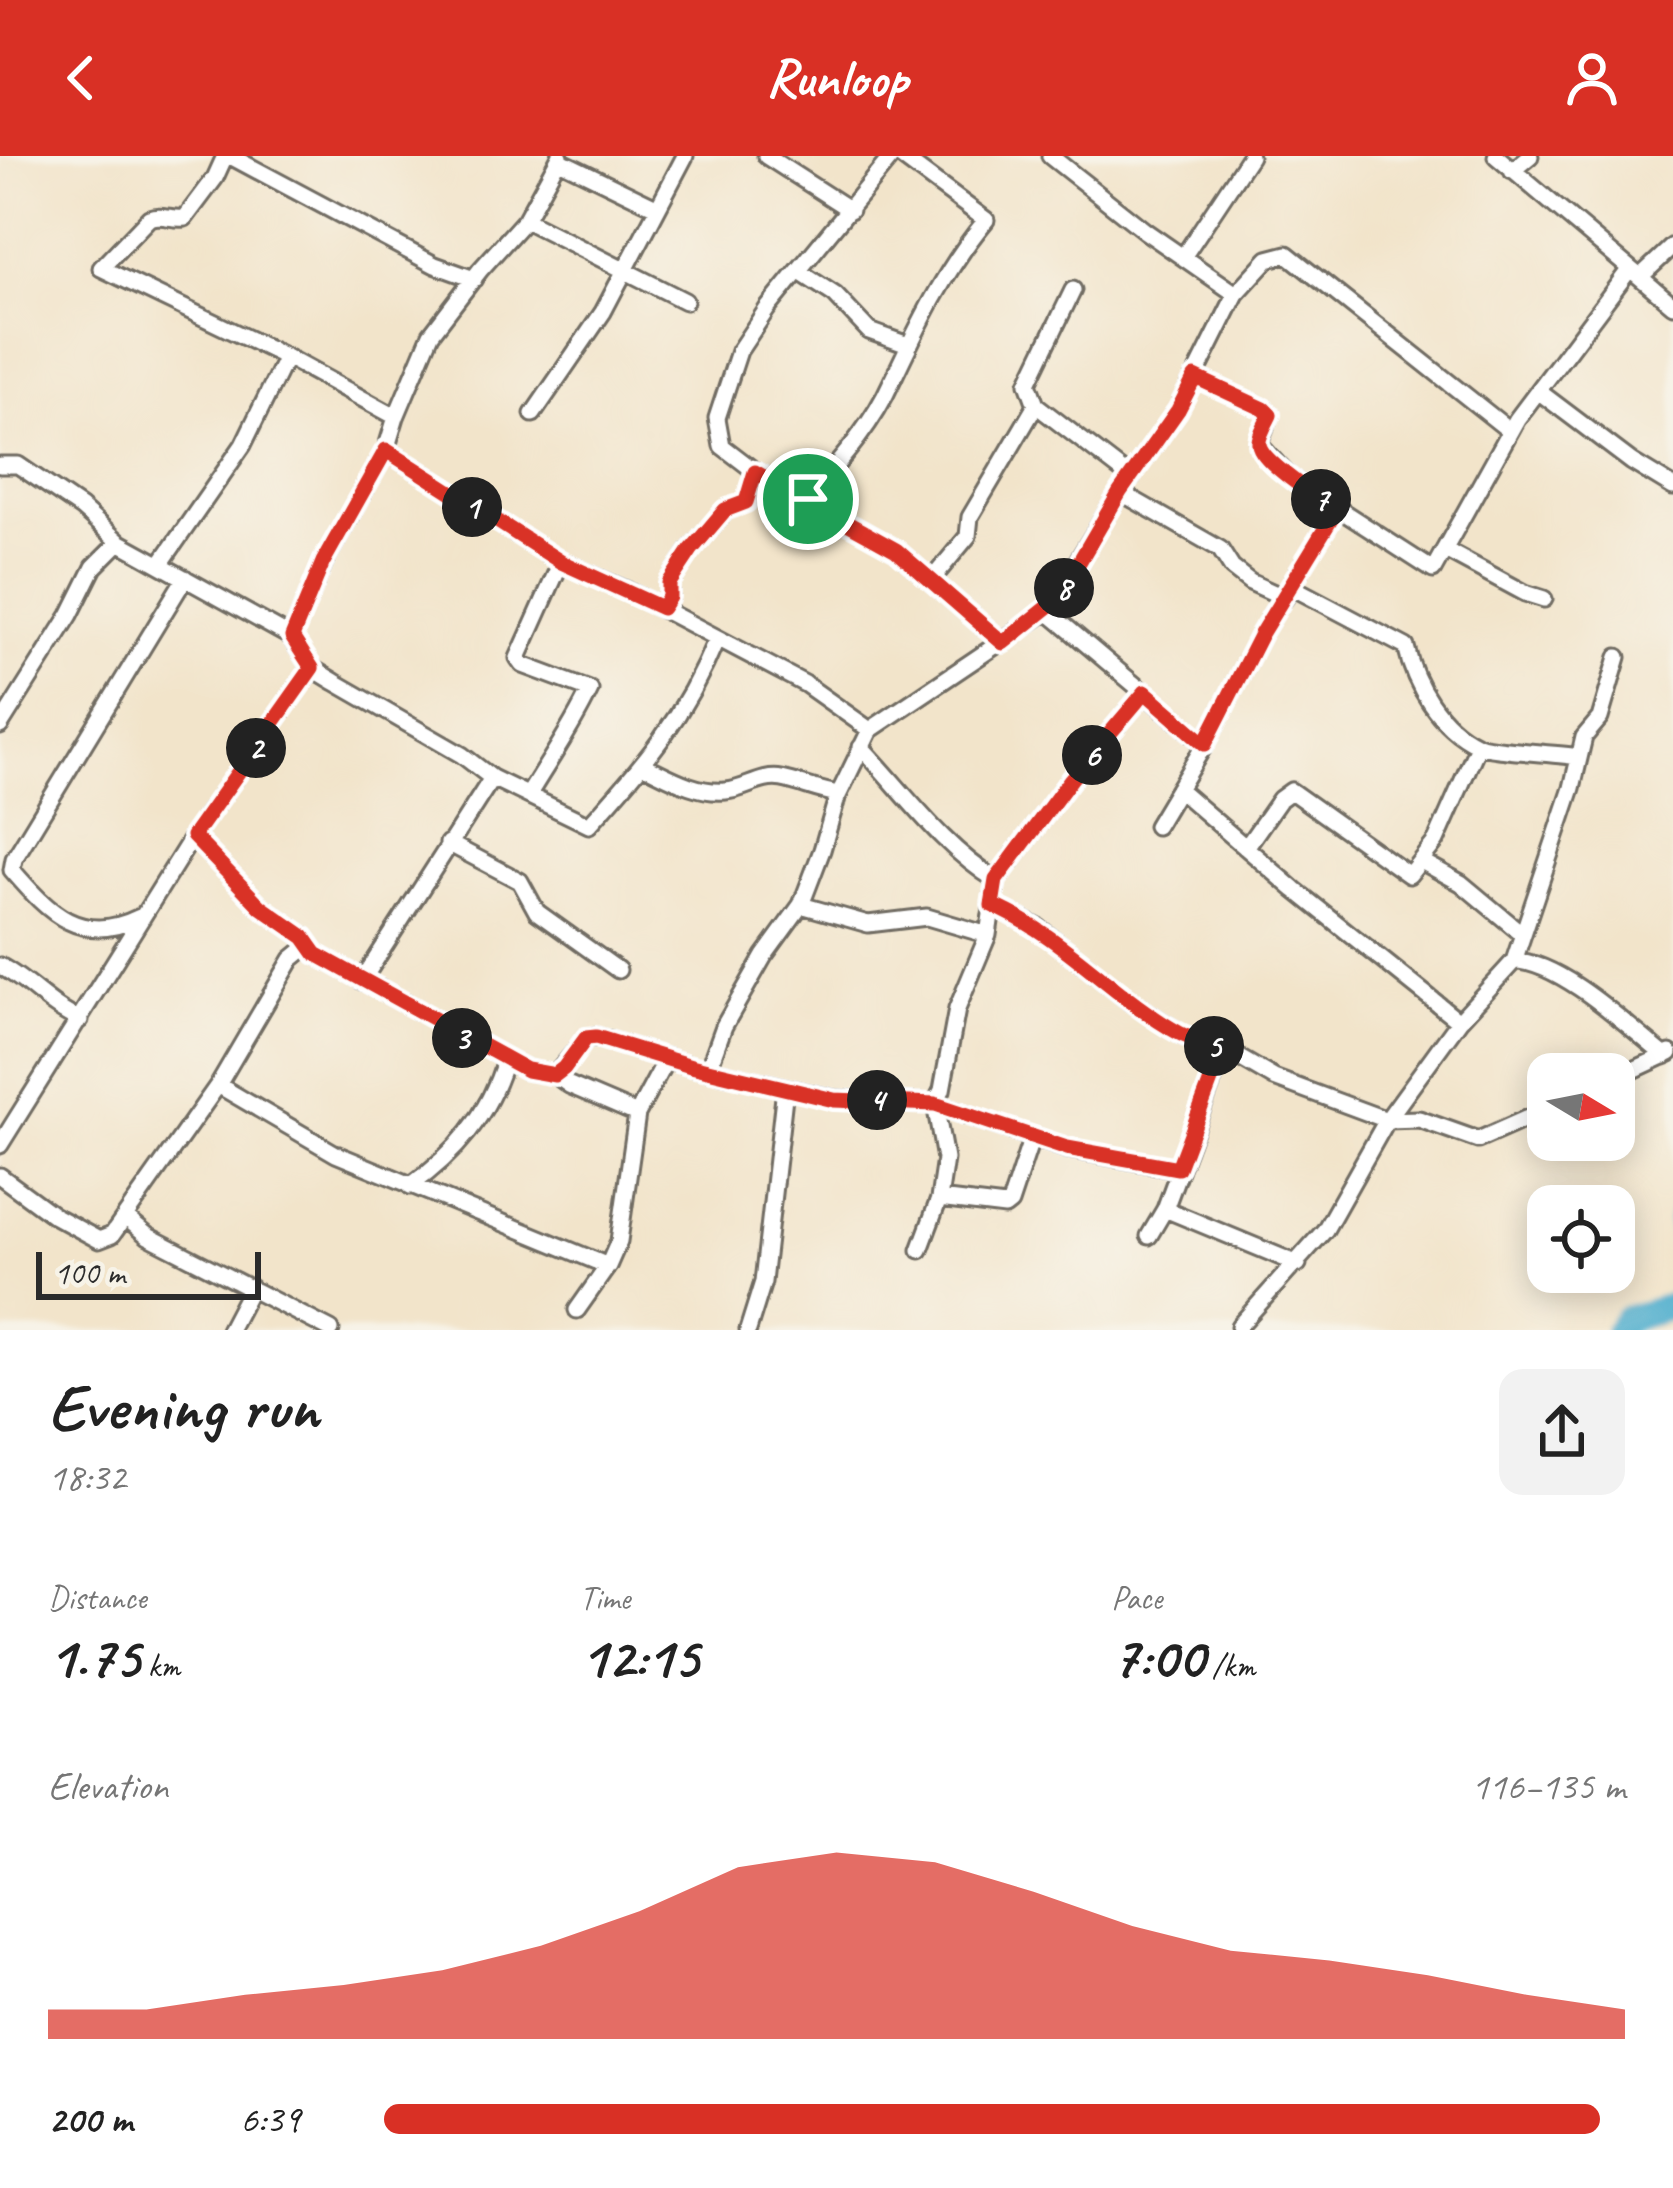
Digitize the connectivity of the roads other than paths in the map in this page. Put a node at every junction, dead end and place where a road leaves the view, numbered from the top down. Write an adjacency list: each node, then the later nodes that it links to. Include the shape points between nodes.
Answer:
1 (227, 156): 20 (street); 26 (street, via 185,218 149,218 101,268)
2 (685, 156): 12 (street)
3 (766, 156): 10 (street)
4 (896, 156): 13 (street); 25 (street, via 986,220)
5 (1050, 156): 16 (street)
6 (1250, 156): 16 (street)
7 (1496, 156): 11 (street)
8 (1530, 156): 11 (street)
9 (560, 158): 12 (street); 14 (street)
10 (788, 162): 13 (street)
11 (1512, 171): 19 (street)
12 (656, 207): 18 (street)
13 (850, 210): 17 (street)
14 (525, 220): 18 (street); 20 (street)
15 (1673, 245): 19 (street)
16 (1183, 257): 22 (street)
17 (798, 271): 25 (street, via 869,331); 35 (street, via 739,351 717,418 722,446)
18 (625, 272): 23 (street); 30 (street)
19 (1634, 273): 24 (street); 28 (street)
20 (474, 279): 31 (street, via 431,334)
21 (1073, 290): 29 (street, via 1031,372)
22 (1236, 294): 27 (street); 32 (street, via 1268,259 1287,254)
23 (685, 301)
24 (1673, 305)
25 (908, 345): 39 (street, via 851,448)
26 (286, 357): 31 (street); 44 (street, via 243,445)
27 (1195, 377): 36 (street); 40 (street, via 1264,409 1264,452)
28 (1538, 391): 32 (street); 37 (street)
29 (1036, 405): 36 (street); 46 (street, via 970,517 968,536)
30 (533, 414)
31 (396, 417): 33 (street)
32 (1510, 431): 42 (street)
33 (386, 450): 43 (street); 51 (street)
34 (0, 465): 41 (street, via 18,465)
35 (755, 472): 39 (street); 49 (street, via 746,502 725,510 691,550)
36 (1132, 478): 38 (street)
37 (1673, 487)
38 (1120, 492): 47 (street, via 1220,549 1250,582); 50 (street)
39 (808, 499): 46 (street)
40 (1336, 511): 42 (street, via 1433,570); 47 (street)
41 (119, 542): 44 (street); 57 (street, via 94,567)
42 (1447, 550): 48 (street)
43 (561, 562): 49 (street); 66 (street, via 518,658 590,690)
44 (161, 563): 45 (street)
45 (185, 578): 51 (street); 76 (street, via 48,797 12,870 83,929 107,931)
46 (933, 578): 53 (street)
47 (1288, 592): 59 (street); 60 (street, via 1406,646 1412,674 1436,711)
48 (1544, 599)
49 (662, 608): 52 (street)
50 (1047, 611): 53 (street); 56 (street)
51 (292, 637): 55 (street)
52 (717, 638): 58 (street); 63 (street, via 694,694)
53 (1003, 643): 58 (street)
54 (1618, 657): 62 (street)
55 (312, 668): 64 (street); 69 (street)
56 (1145, 692): 59 (street); 73 (street)
57 (0, 726)
58 (871, 730): 61 (street)
59 (1205, 744): 65 (street)
60 (1478, 746): 62 (street); 72 (street)
61 (861, 747): 67 (street); 73 (street, via 934,830)
62 (1580, 757): 77 (street)
63 (644, 765): 66 (street, via 589,825); 67 (street, via 690,787 729,792 782,779)
64 (492, 778): 66 (street); 70 (street)
65 (1178, 789): 68 (street); 71 (street)
66 (530, 794)
67 (839, 794): 74 (street)
68 (1156, 826)
69 (193, 836): 76 (street); 79 (street)
70 (448, 843): 82 (street, via 520,881 537,912); 83 (street)
71 (1247, 846): 72 (street, via 1291,791 1409,875); 85 (street)
72 (1424, 862): 77 (street)
73 (996, 880): 75 (street)
74 (801, 904): 78 (street, via 868,924 927,917); 91 (street, via 724,1026)
75 (992, 905): 78 (street); 86 (street, via 1039,928 1182,1035)
76 (142, 915): 84 (street)
77 (1521, 933): 80 (street)
78 (988, 935): 95 (street, via 957,1009)
79 (309, 945): 83 (street); 93 (street, via 292,959)
80 (1514, 961): 85 (street); 87 (street, via 1587,994)
81 (0, 966): 84 (street)
82 (618, 970)
83 (362, 981): 89 (street)
84 (80, 1019): 100 (street)
85 (1459, 1021): 98 (street)
86 (1223, 1049): 98 (street, via 1274,1078); 101 (street)
87 (1669, 1053): 90 (street)
88 (667, 1058): 91 (street); 92 (street, via 586,1038); 96 (street)
89 (505, 1061): 92 (street); 103 (street, via 471,1130)
90 (1635, 1069)
91 (708, 1070): 94 (street)
92 (555, 1075): 96 (street)
93 (218, 1085): 103 (street, via 336,1154); 106 (street)
94 (784, 1088): 95 (street, via 834,1100); 116 (street, via 763,1282)
95 (935, 1104): 99 (street); 104 (street, via 945,1159)
96 (637, 1114): 110 (street, via 619,1241)
97 (1527, 1118): 98 (street, via 1478,1140 1419,1119)
98 (1387, 1120): 109 (street)
99 (1032, 1137): 101 (street); 104 (street, via 1010,1204)
100 (0, 1145)
101 (1178, 1168): 105 (street)
102 (0, 1176): 106 (street, via 99,1240)
103 (410, 1186): 110 (street)
104 (939, 1199): 108 (street)
105 (1166, 1209): 107 (street); 109 (street)
106 (125, 1217): 111 (street)
107 (1149, 1236)
108 (920, 1250)
109 (1298, 1264): 113 (street)
110 (608, 1266): 112 (street)
111 (251, 1288): 114 (street); 115 (street)
112 (577, 1310)
113 (1239, 1326)
114 (229, 1330)
115 (331, 1330)
116 (748, 1330)

